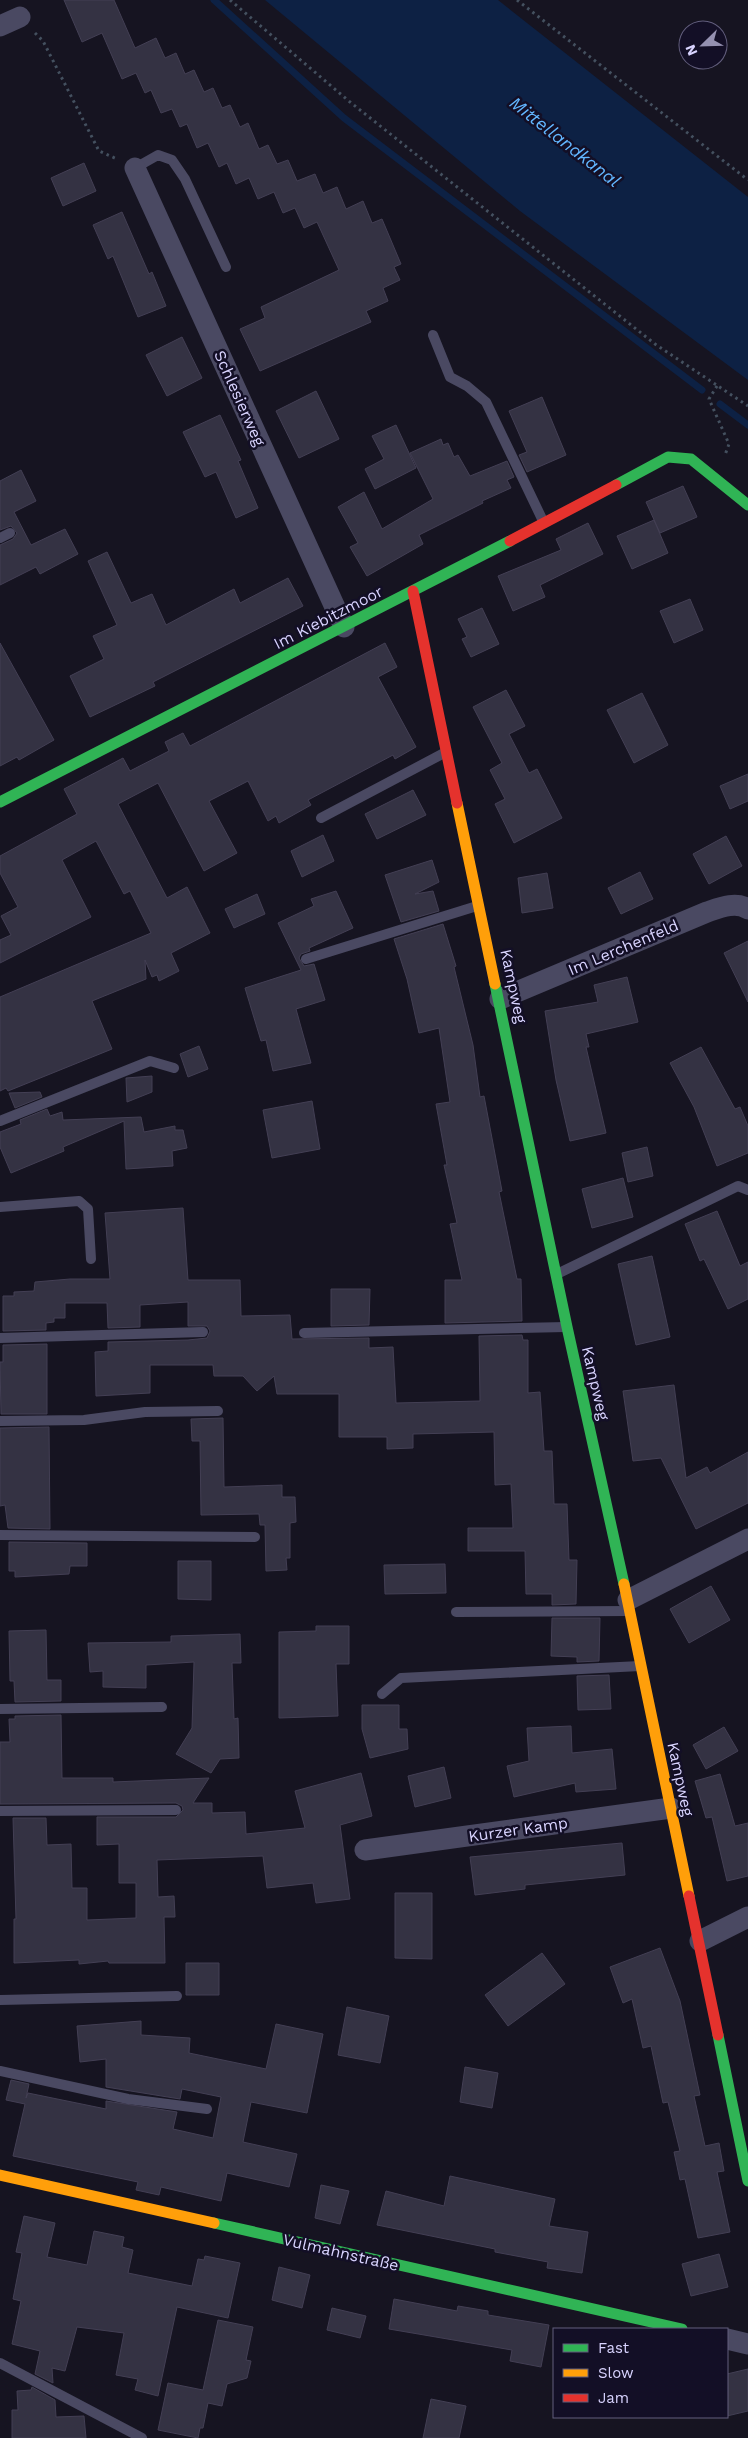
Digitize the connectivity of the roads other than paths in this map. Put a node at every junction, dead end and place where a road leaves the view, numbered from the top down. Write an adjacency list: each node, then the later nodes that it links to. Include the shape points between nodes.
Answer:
1 (20, 17): 2 (street)
2 (0, 26)
3 (136, 168): 4 (lane, via 158,155 172,160 185,179); 9 (street, Schlesierweg)
4 (226, 267)
5 (433, 335): 7 (lane, via 450,377 486,402)
6 (748, 505): 7 (street, Im Kiebitzmoor, via 691,460 668,457)
7 (544, 524): 8 (street, Im Kiebitzmoor)
8 (413, 591): 9 (street, Im Kiebitzmoor); 10 (street, Kampweg)
9 (344, 627): 11 (street, Im Kiebitzmoor)
10 (447, 752): 12 (lane); 13 (street, Kampweg)
11 (0, 802)
12 (321, 818)
13 (480, 905): 15 (lane); 16 (street, Kampweg)
14 (748, 909): 16 (street, Im Lerchenfeld, via 725,906 707,912)
15 (306, 958)
16 (500, 999): 22 (street, Kampweg)
17 (174, 1068): 18 (lane, via 150,1061)
18 (0, 1121)
19 (748, 1190): 22 (lane, via 738,1186)
20 (0, 1207): 21 (lane, via 79,1201 88,1209)
21 (91, 1259)
22 (556, 1274): 23 (street, Kampweg)
23 (567, 1327): 25 (lane); 32 (street, Kampweg)
24 (203, 1332): 26 (lane)
25 (304, 1333)
26 (0, 1338)
27 (218, 1412): 28 (lane, via 144,1412 84,1420)
28 (0, 1421)
29 (0, 1535): 30 (lane)
30 (255, 1538)
31 (748, 1540): 32 (street)
32 (629, 1606): 33 (lane); 34 (street, Kampweg)
33 (456, 1612)
34 (641, 1666): 35 (lane, via 400,1678); 38 (street, Kampweg)
35 (382, 1694)
36 (162, 1707): 37 (lane)
37 (0, 1709)
38 (671, 1808): 41 (street, Kurzer Kamp); 43 (street, Kampweg)
39 (176, 1810): 40 (lane)
40 (0, 1811)
41 (365, 1850)
42 (748, 1917): 43 (street)
43 (700, 1941): 49 (street, Kampweg)
44 (177, 1996): 45 (lane)
45 (0, 2000)
46 (0, 2071): 47 (lane, via 128,2099)
47 (207, 2109)
48 (0, 2175): 50 (street, Vulmahnstraße)
49 (748, 2181)
50 (678, 2328)
51 (728, 2339): 52 (street)
52 (748, 2344)
53 (0, 2363): 54 (lane)
54 (142, 2438)

